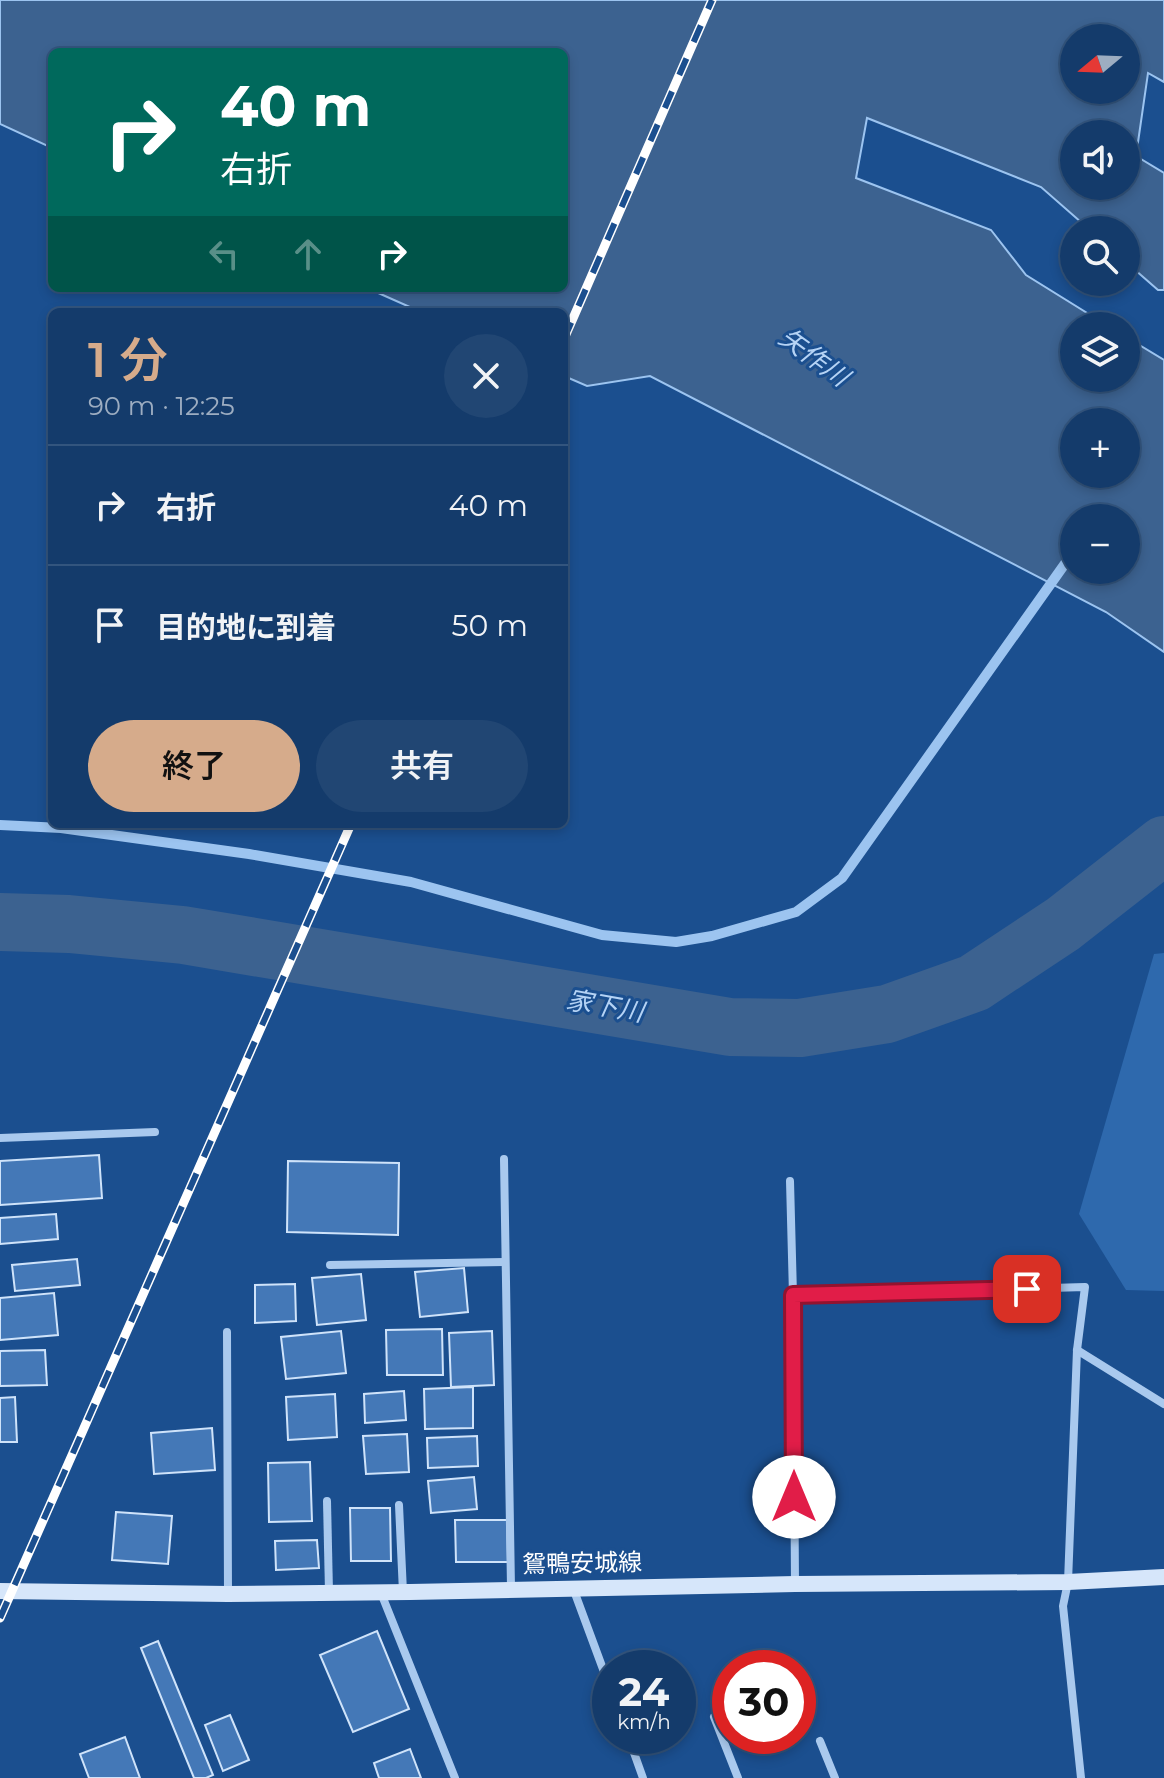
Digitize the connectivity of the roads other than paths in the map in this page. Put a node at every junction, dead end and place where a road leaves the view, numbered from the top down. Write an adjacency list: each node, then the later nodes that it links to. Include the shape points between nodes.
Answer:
1 (155, 1132): 2 (street)
2 (0, 1138)
3 (504, 1159): 5 (street)
4 (790, 1181): 7 (street)
5 (504, 1262): 6 (street); 16 (street)
6 (330, 1265)
7 (793, 1295): 9 (street, via 1085,1287); 15 (street)
8 (227, 1332): 22 (street)
9 (1077, 1350): 10 (street); 14 (street)
10 (1164, 1404)
11 (327, 1501): 19 (street)
12 (399, 1505): 21 (street)
13 (1164, 1577): 14 (main road, 鴛鴨安城線)
14 (1068, 1582): 15 (main road, 鴛鴨安城線); 31 (street, via 1063,1606)
15 (795, 1584): 17 (main road, 鴛鴨安城線)
16 (511, 1588): 17 (main road, 鴛鴨安城線); 21 (main road, 鴛鴨安城線)
17 (573, 1588): 23 (street)
18 (0, 1591): 22 (main road, 鴛鴨安城線)
19 (329, 1592): 20 (main road, 鴛鴨安城線); 22 (main road, 鴛鴨安城線)
20 (381, 1592): 21 (main road, 鴛鴨安城線); 27 (street)
21 (403, 1592)
22 (228, 1594)
23 (596, 1650)
24 (820, 1741): 30 (street)
25 (634, 1754): 28 (street)
26 (729, 1754): 29 (street)
27 (455, 1778)
28 (643, 1778)
29 (738, 1778)
30 (835, 1778)
31 (1081, 1778)

